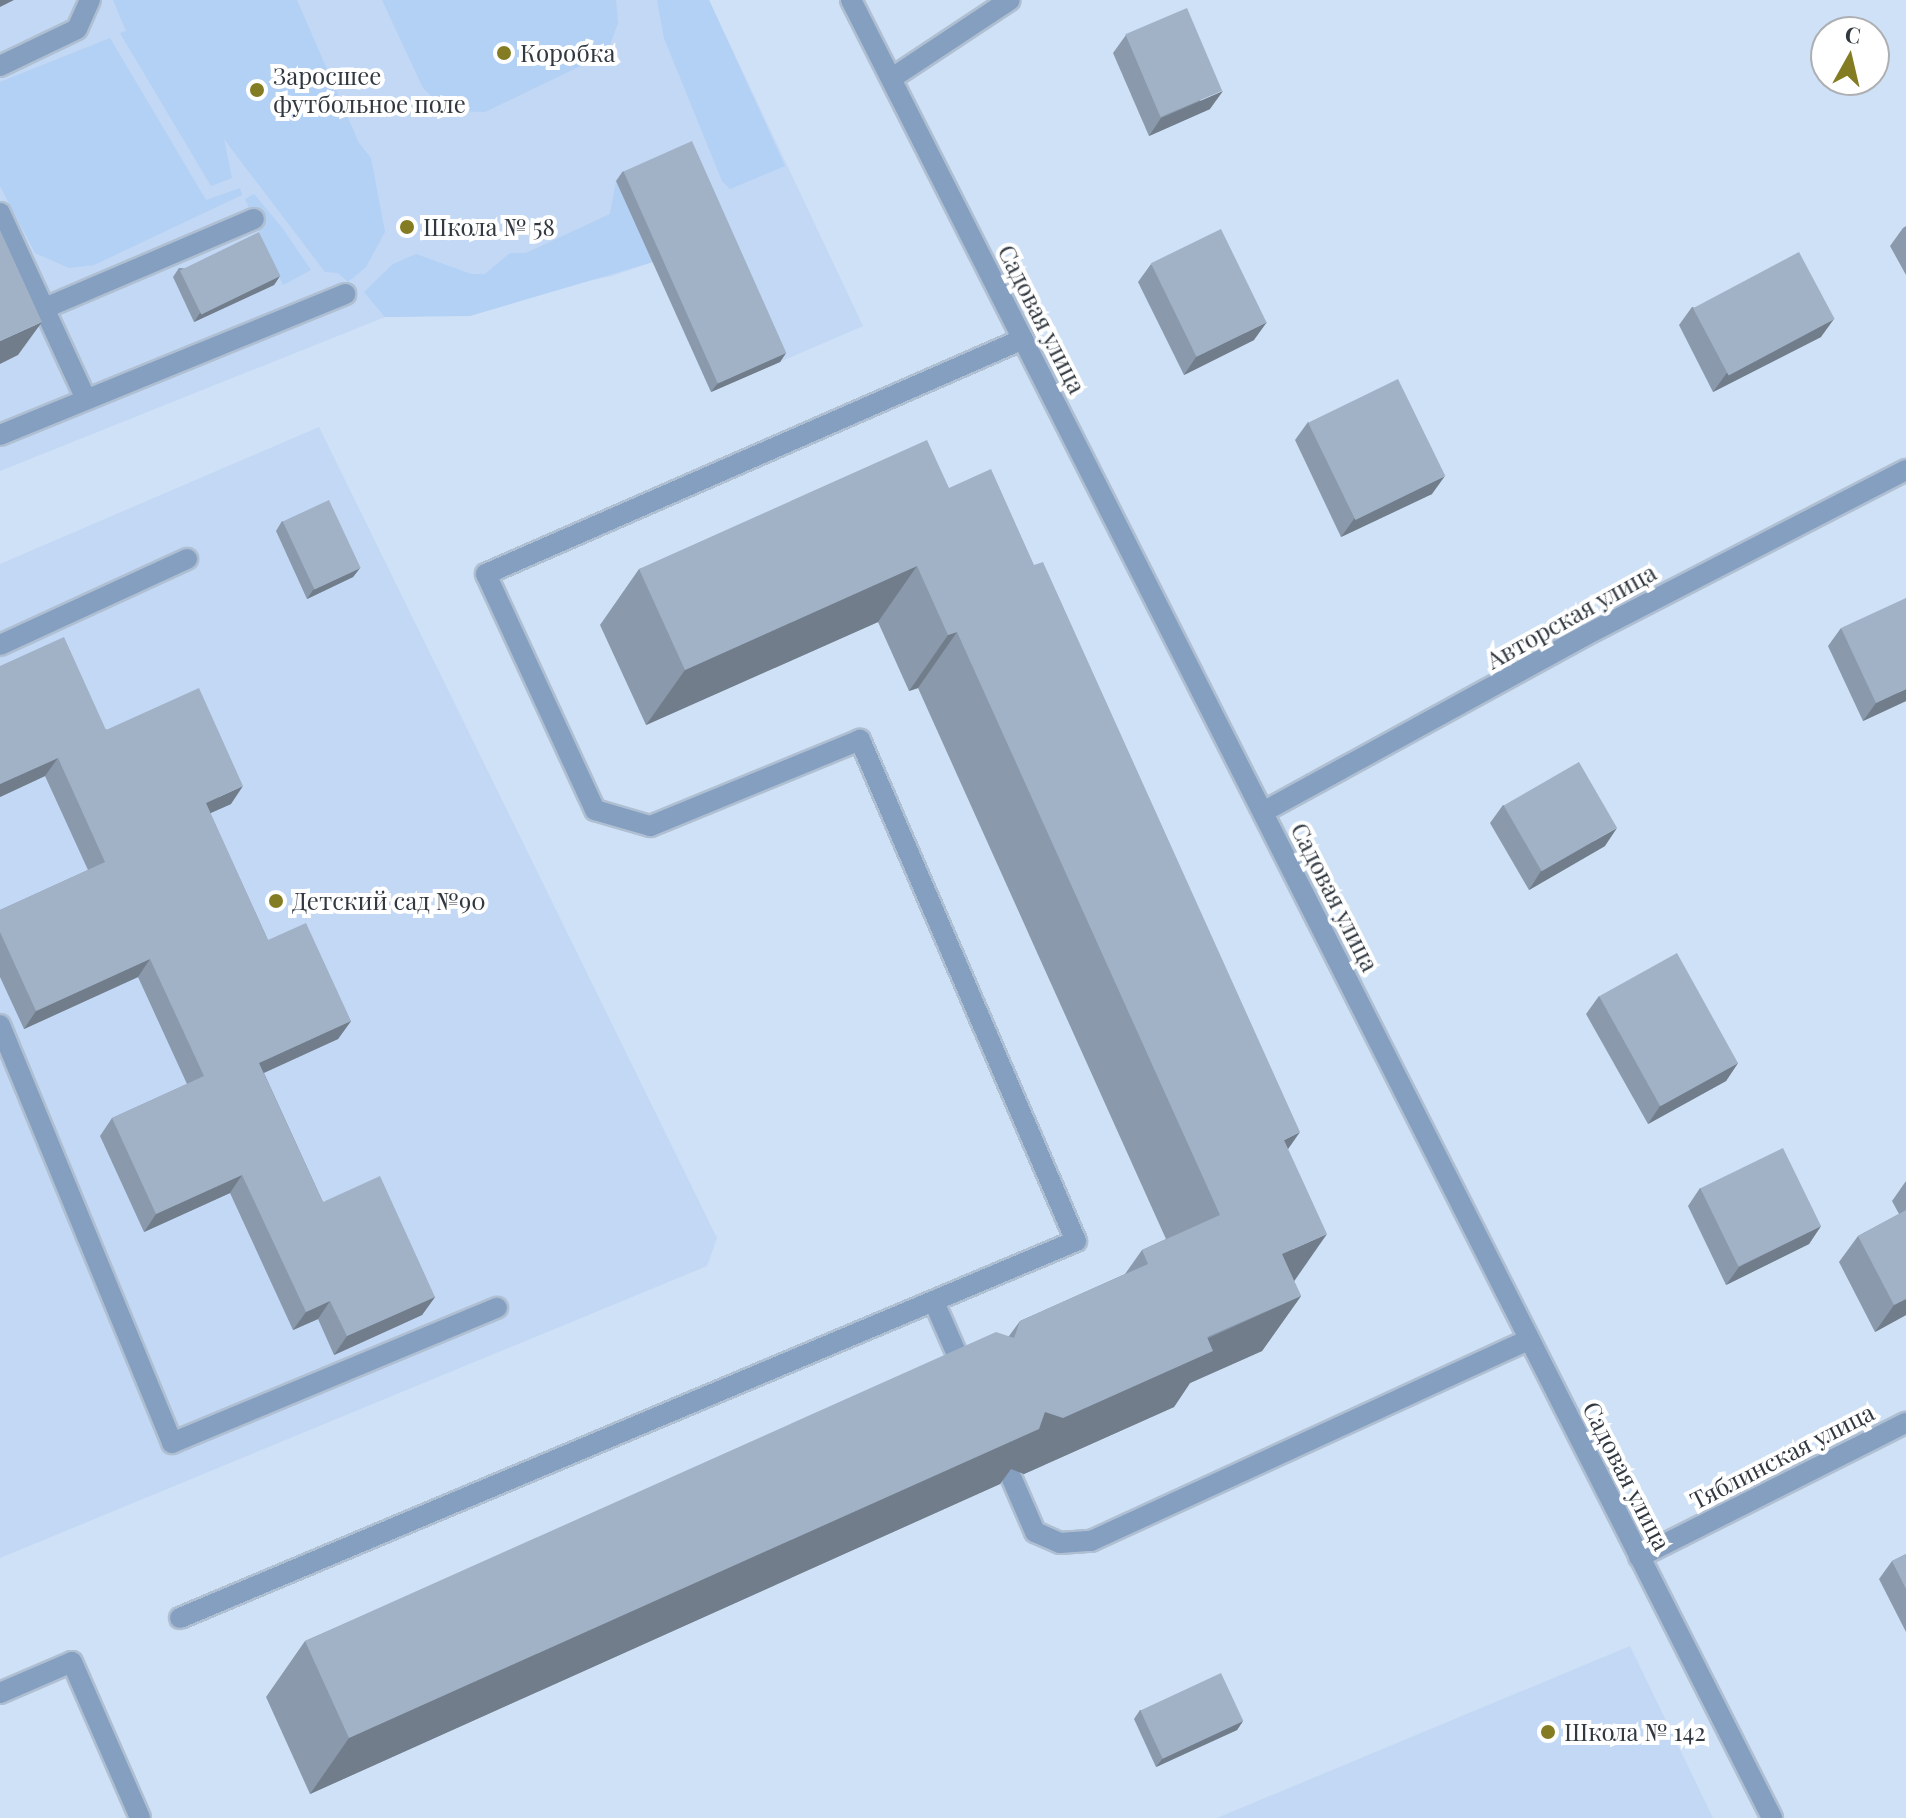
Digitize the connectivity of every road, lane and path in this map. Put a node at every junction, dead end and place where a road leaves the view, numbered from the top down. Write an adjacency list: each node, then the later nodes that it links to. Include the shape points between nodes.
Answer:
1 (90, 0): 4 (street, via 77,29)
2 (851, 0): 5 (street, Садовая улица)
3 (1010, 0): 5 (street)
4 (0, 66)
5 (892, 78): 10 (street, Садовая улица)
6 (0, 213): 9 (street)
7 (254, 219): 9 (street)
8 (345, 294): 11 (street)
9 (45, 308): 11 (street)
10 (1023, 339): 16 (street, Садовая улица); 18 (street, via 486,574 595,810 650,826 860,740 1076,1241)
11 (86, 399): 12 (street)
12 (0, 435)
13 (1906, 470): 16 (street, Авторская улица, via 1586,635)
14 (187, 559): 15 (street)
15 (0, 645)
16 (1263, 812): 20 (street, Садовая улица)
17 (0, 1025): 19 (street, via 172,1443)
18 (934, 1302): 21 (street); 25 (street)
19 (497, 1308)
20 (1529, 1340): 23 (street, via 1091,1541 1060,1543 1035,1532); 24 (street, Садовая улица)
21 (969, 1382)
22 (1906, 1423): 24 (street, Тяблинская улица)
23 (1012, 1479)
24 (1639, 1557): 28 (street, Садовая улица)
25 (180, 1618)
26 (0, 1693): 27 (street, via 72,1662)
27 (140, 1818)
28 (1772, 1818)

